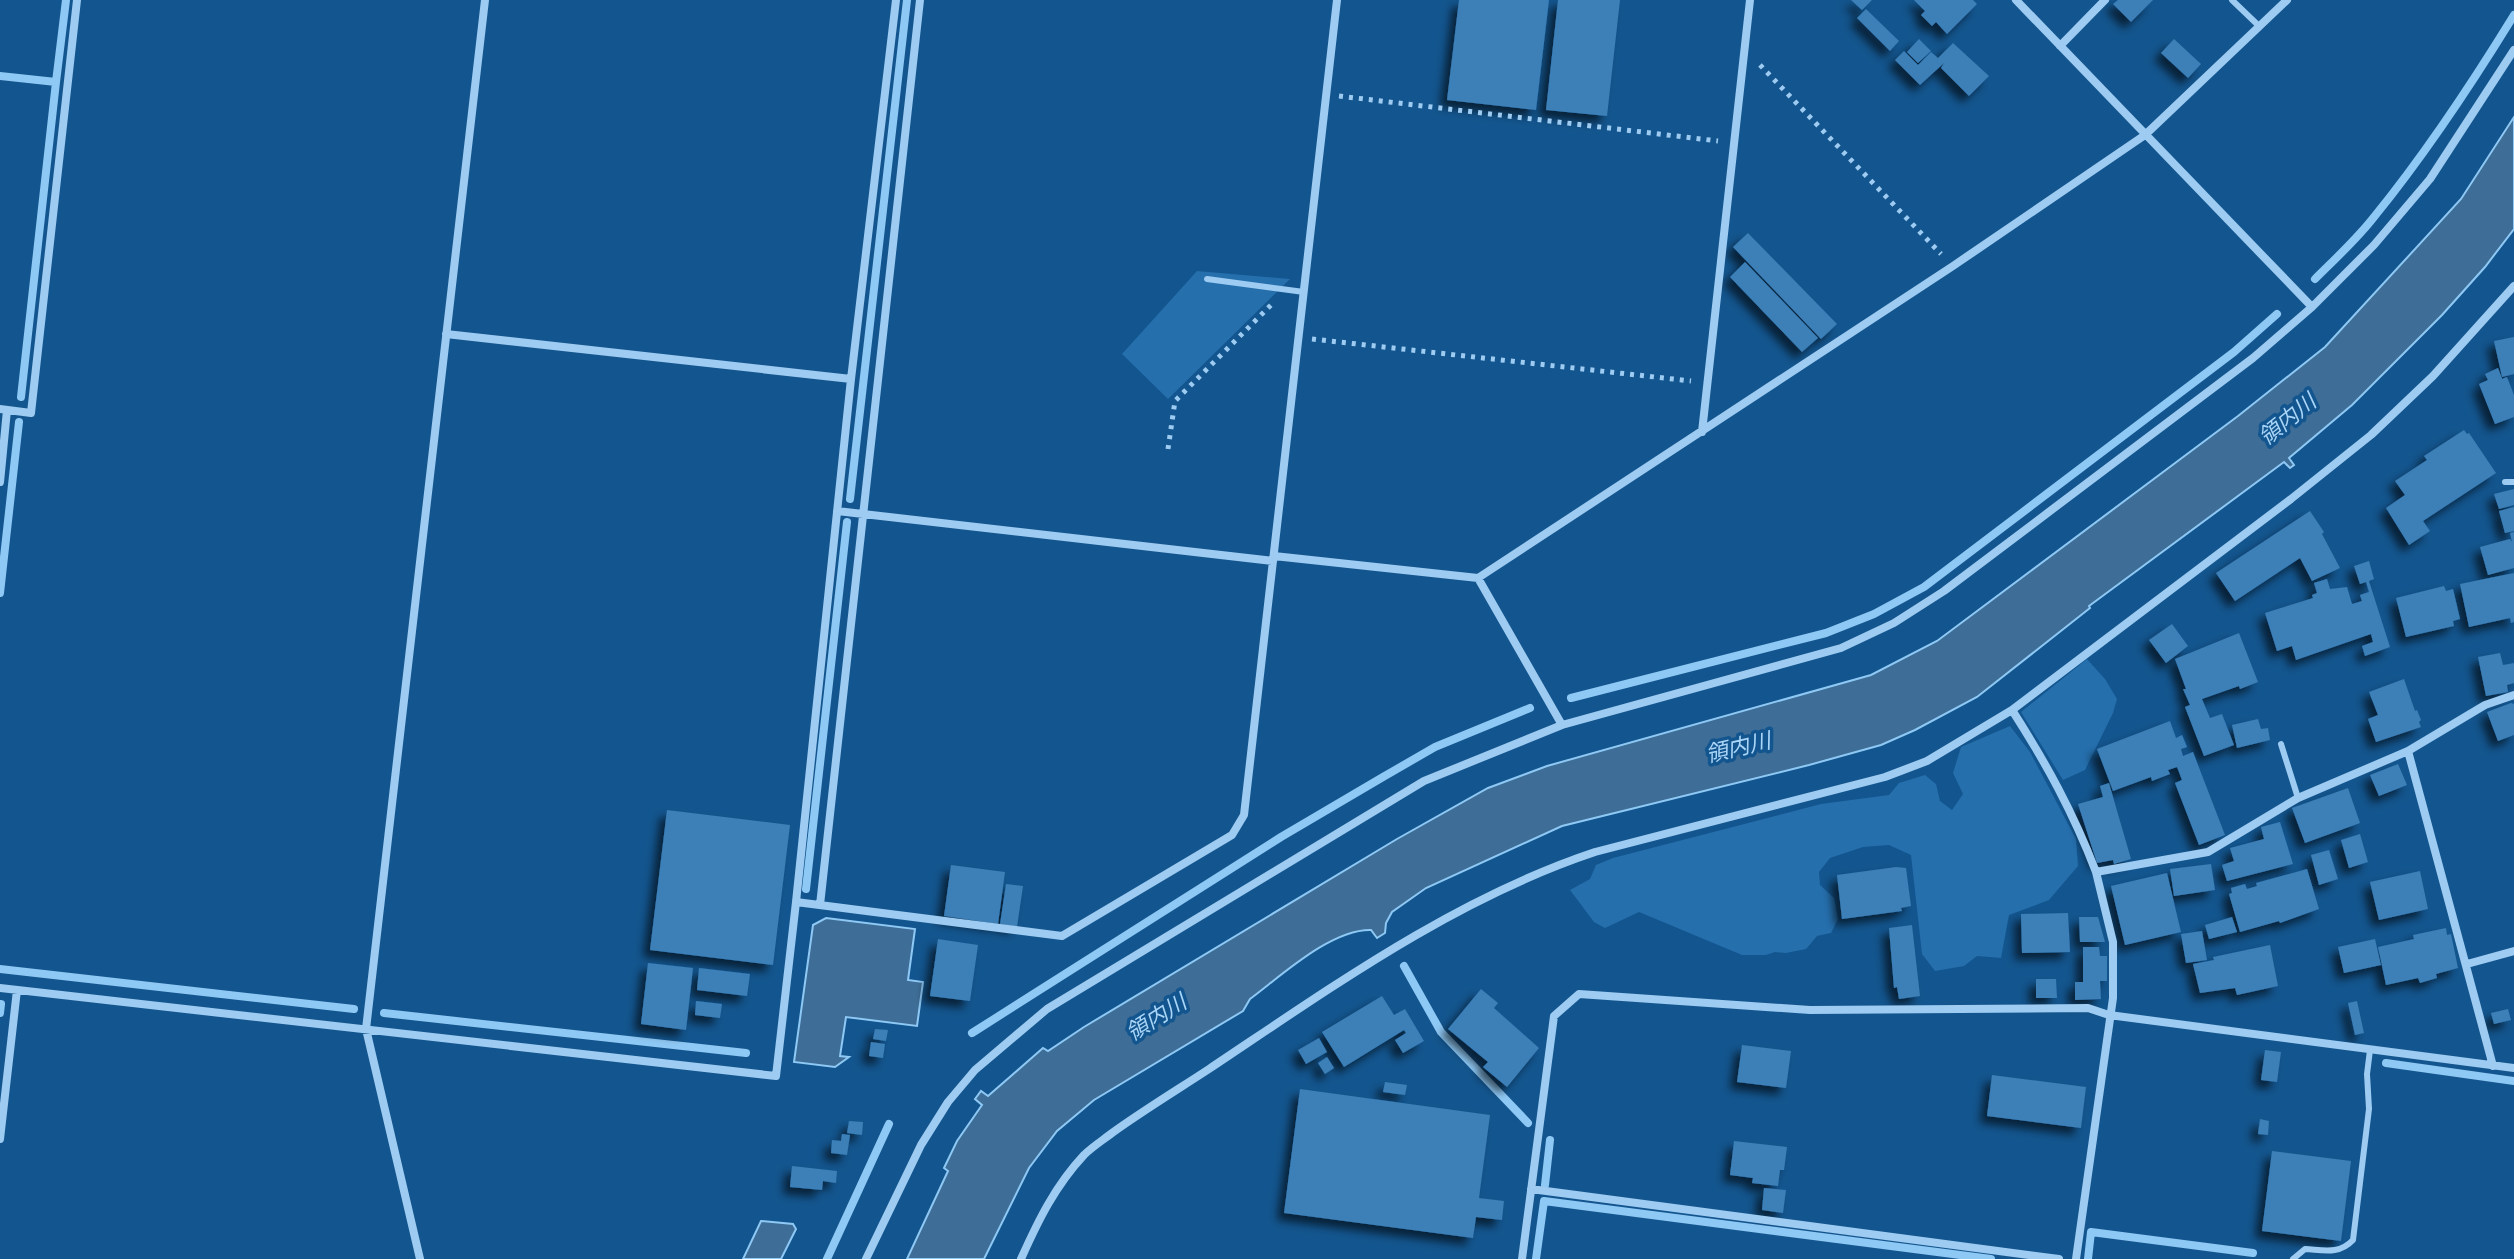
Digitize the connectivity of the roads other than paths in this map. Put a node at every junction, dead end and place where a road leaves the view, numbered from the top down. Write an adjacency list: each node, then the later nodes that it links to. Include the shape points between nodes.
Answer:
1 (77, 0): 21 (street, via 31,413)
2 (485, 0): 19 (street)
3 (896, 0): 20 (street)
4 (920, 0): 27 (street)
5 (1337, 0): 17 (street)
6 (1750, 0): 22 (street)
7 (2016, 0): 12 (street)
8 (2105, 0): 12 (street)
9 (2232, 0): 11 (lane)
10 (2287, 0): 11 (street)
11 (2259, 26): 14 (street)
12 (2060, 46): 14 (street)
13 (2514, 50): 18 (street, via 2430,179)
14 (2145, 135): 18 (street); 22 (street)
15 (1207, 279): 17 (lane)
16 (2514, 286): 31 (street, via 2371,435)
17 (1304, 292): 28 (street)
18 (2312, 307): 32 (street, via 2253,358 1894,623 1841,648)
19 (446, 334): 20 (street); 44 (street)
20 (851, 379): 26 (street)
21 (3, 409): 23 (street)
22 (1702, 432): 29 (street)
23 (0, 482)
24 (2505, 482): 25 (lane)
25 (2514, 482)
26 (837, 511): 27 (street); 37 (street)
27 (864, 514): 28 (street); 38 (street)
28 (1274, 559): 29 (street); 38 (street, via 1244,815 1232,835 1062,936)
29 (1478, 578): 32 (street)
30 (2514, 695): 34 (street, via 2485,705)
31 (2012, 710): 36 (street, via 2049,767); 52 (street, via 1927,761 1885,777 1551,866 1435,924 1086,1153 1056,1189)
32 (1562, 725): 51 (street, via 1424,781 1047,1009 975,1070 948,1102 921,1145)
33 (2281, 744): 35 (lane)
34 (2408, 751): 35 (street); 40 (street)
35 (2298, 798): 36 (street, via 2208,852)
36 (2096, 872): 43 (street, via 2113,942)
37 (796, 902): 38 (street); 44 (street, via 776,1076)
38 (820, 905)
39 (2514, 951): 40 (street)
40 (2467, 964): 46 (street)
41 (0, 988): 42 (street)
42 (17, 990): 44 (street); 48 (street)
43 (2109, 1015): 45 (street); 49 (street, via 2088,1008 1810,1010 1579,994 1554,1016); 55 (street)
44 (366, 1029): 50 (street)
45 (2370, 1050): 46 (street); 56 (lane, via 2369,1109 2353,1240 2337,1251 2305,1249)
46 (2493, 1066): 47 (street)
47 (2514, 1068)
48 (0, 1139)
49 (1531, 1189): 53 (street); 54 (street)
50 (420, 1259)
51 (866, 1259)
52 (1021, 1259)
53 (1522, 1259)
54 (2059, 1259)
55 (2076, 1259)
56 (2293, 1259)

